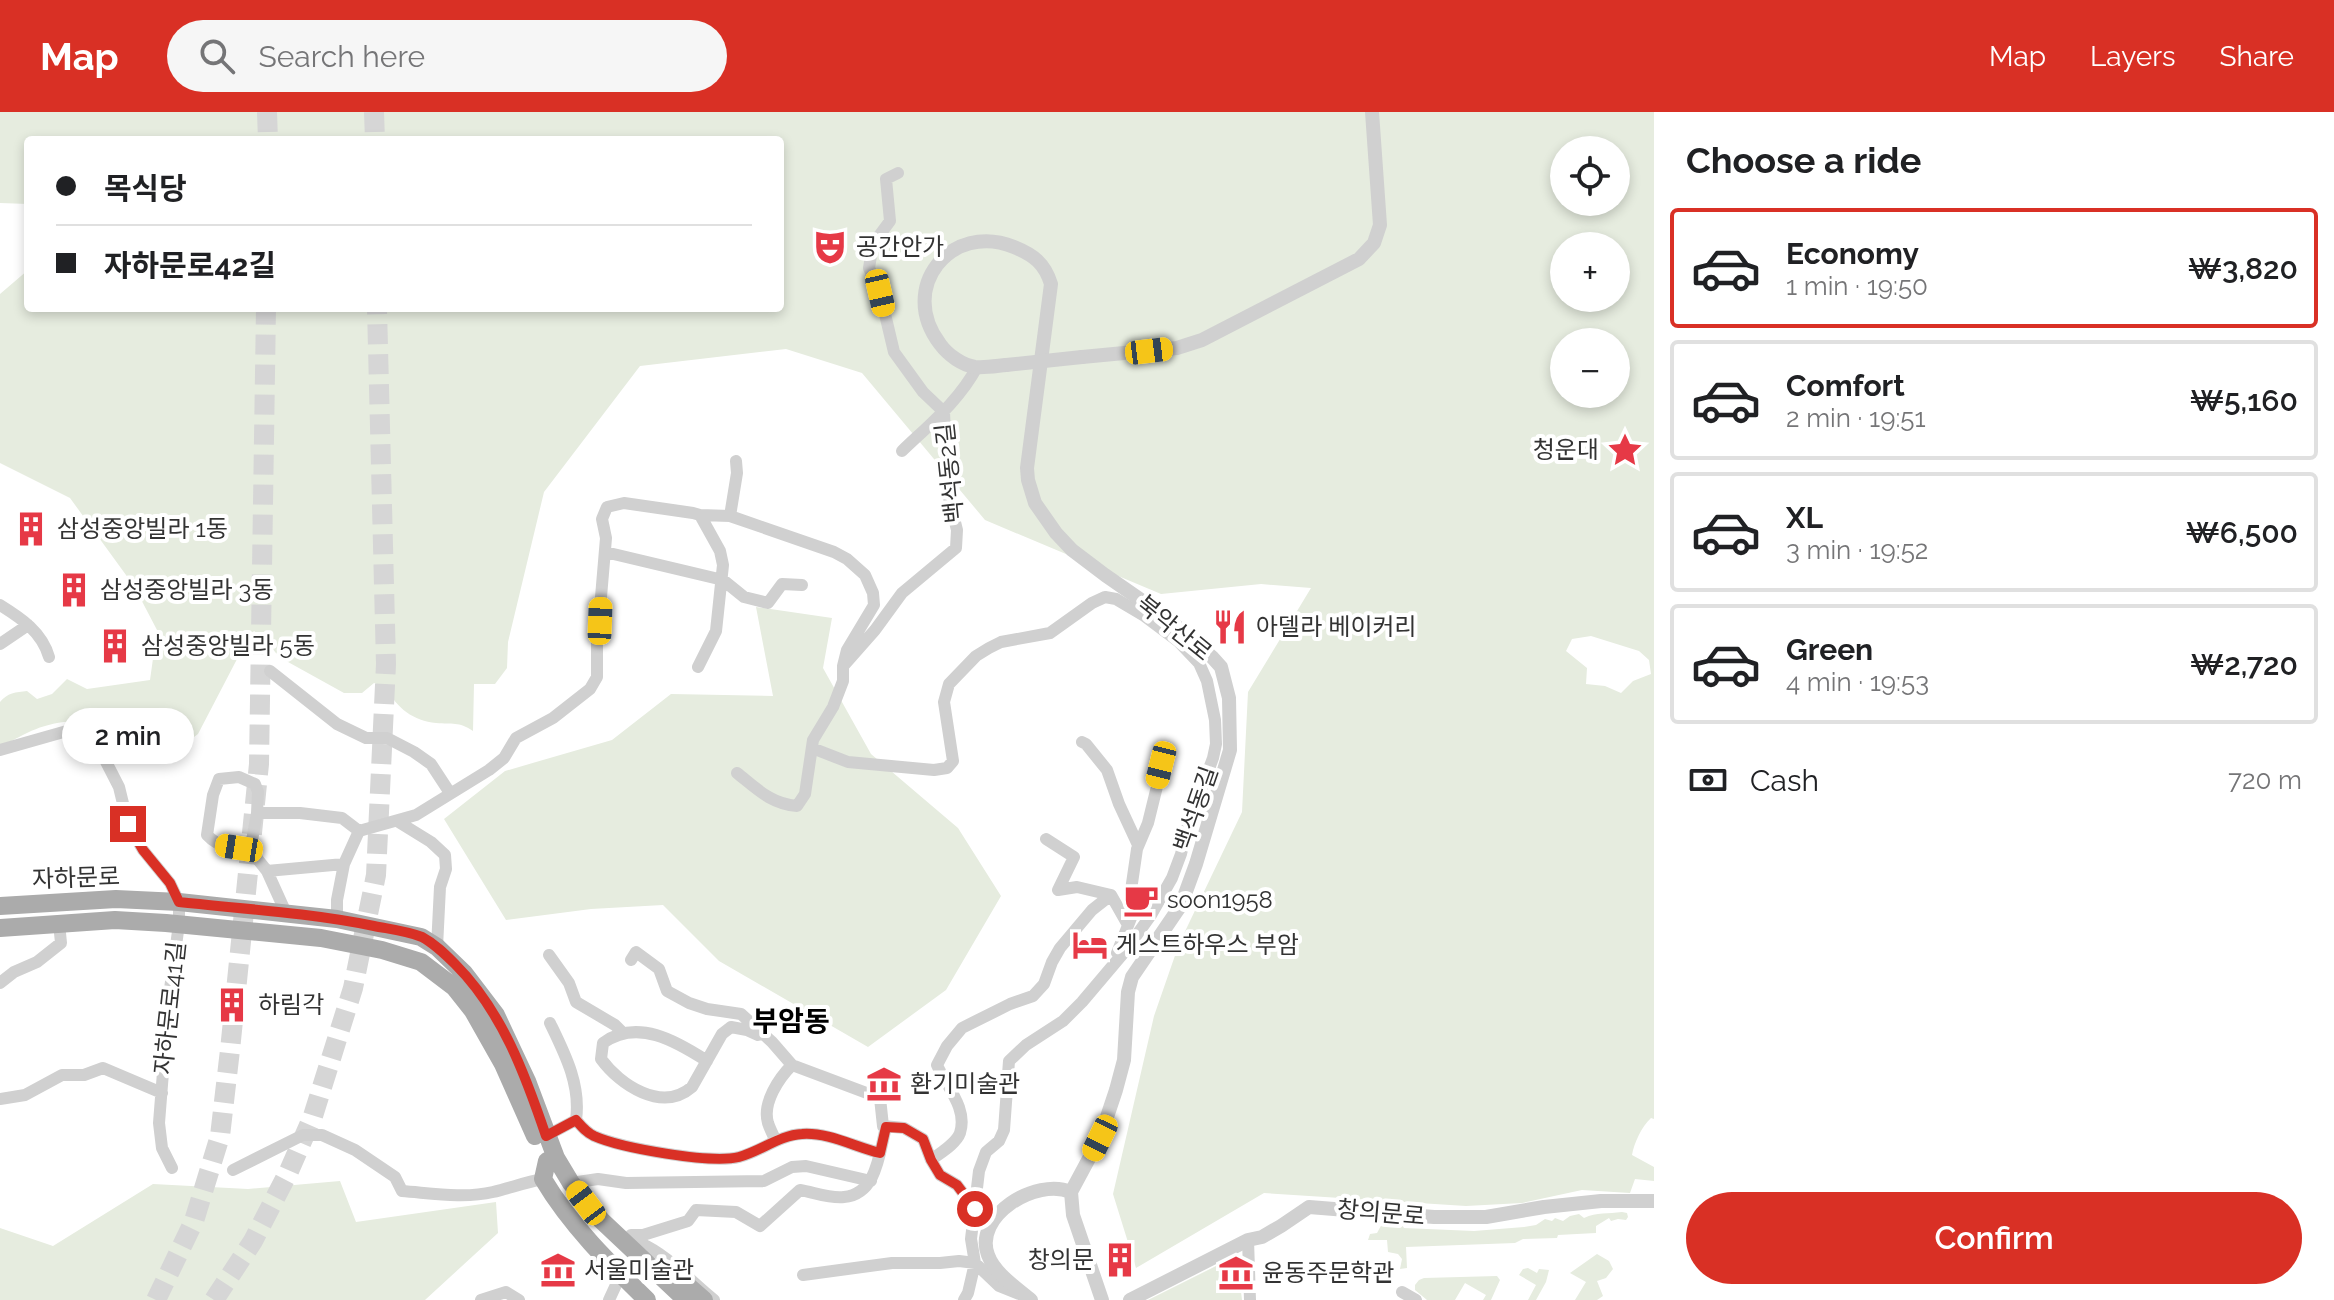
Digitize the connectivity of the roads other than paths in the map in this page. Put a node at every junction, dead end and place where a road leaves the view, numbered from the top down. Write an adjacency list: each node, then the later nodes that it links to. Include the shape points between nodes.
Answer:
1 (1372, 112): 3 (street, bridge, via 1381,214 1378,235 1364,255 1250,317 1177,348)
2 (898, 173): 4 (street, 백석동2길, via 886,179 890,221 873,244 869,268 894,352)
3 (977, 367): 4 (street); 65 (street, 북악산로, via 954,358 936,340 925,314 924,292 930,275 948,254 977,243 1005,243 1039,260 1051,284 1027,468 1035,503 1072,550 1212,657 1221,667 1229,698 1230,750 1196,864 1181,905 1132,977 1116,1090 1100,1138)
4 (944, 412): 5 (street); 16 (street, 백석동2길, via 956,548 902,593)
5 (902, 451)
6 (736, 461): 8 (street)
7 (700, 515): 8 (street); 9 (street, via 624,503 607,507 602,519); 10 (street, via 720,551)
8 (730, 516): 16 (street, via 834,552 865,575 874,605)
9 (605, 552): 10 (street); 24 (street, via 597,677 590,689 516,738 504,758)
10 (723, 580): 11 (street, via 744,597 768,603 782,584); 17 (street, via 716,631)
11 (802, 585)
12 (0, 605): 13 (street)
13 (28, 625): 14 (street); 15 (street)
14 (0, 644)
15 (49, 657)
16 (843, 666): 20 (street, via 843,681)
17 (698, 667)
18 (270, 671): 24 (street, via 337,724 414,752 431,764)
19 (1082, 742): 29 (street, via 1107,770)
20 (812, 748): 23 (street, via 805,794 797,806 782,805); 45 (street, 백석동길, via 848,762 947,768 953,761 944,702 949,684 976,656 1001,642 1050,633 1105,597 1143,615 1199,663 1207,681 1216,744 1172,878)
21 (0, 750): 34 (street, via 81,727 119,787 128,824)
22 (1164, 758): 29 (street)
23 (737, 773)
24 (450, 793): 26 (street)
25 (257, 813): 27 (street, via 342,818); 30 (street); 30 (street, via 255,784 239,777 219,779 207,835 216,845)
26 (397, 821): 27 (street); 42 (street, via 445,855)
27 (359, 831): 31 (street)
28 (1046, 839): 33 (street, via 1074,857 1058,890 1077,887)
29 (1138, 845): 40 (street)
30 (248, 847): 32 (street)
31 (344, 864): 32 (street); 37 (street)
32 (267, 871): 36 (street)
33 (1111, 895): 40 (street); 59 (street, via 1060,948 1033,996 962,1028 947,1046 937,1065 960,1109 960,1132)
34 (179, 902): 35 (main road, 자하문로, via 116,899); 36 (main road, 자하문로); 39 (street, 자하문로41길)
35 (0, 906)
36 (286, 913): 37 (main road, 자하문로)
37 (337, 919): 42 (main road, 자하문로, via 421,937)
38 (59, 923): 39 (main road, 자하문로); 41 (main road, 자하문로); 46 (street, 자하문로, via 61,943)
39 (179, 924): 52 (street, 자하문로41길); 62 (main road, 자하문로, via 321,938 421,962 454,987 473,1011 503,1064)
40 (1128, 925): 45 (street)
41 (0, 928)
42 (437, 947): 56 (main road, 자하문로, via 496,1015)
43 (549, 955): 48 (street, via 576,1002)
44 (631, 960): 49 (street, via 636,952 659,969 667,991 707,1009 741,1014)
45 (1113, 964): 68 (street, 백석동길, via 1063,1021 1009,1061 1004,1130 979,1171)
46 (0, 983)
47 (550, 1023): 54 (street, via 573,1076)
48 (622, 1032): 50 (street, via 655,1035); 50 (street, via 603,1043 601,1059 611,1073 656,1098 685,1093)
49 (772, 1042): 50 (street, via 731,1027); 51 (street)
50 (707, 1061)
51 (792, 1065): 55 (street, via 880,1098); 57 (street, via 770,1098 767,1120)
52 (162, 1093): 53 (street, 자하문로41길, via 103,1068 62,1075 25,1095); 60 (street, 자하문로41길, via 162,1148)
53 (0, 1099)
54 (576, 1120): 56 (street); 57 (street, via 585,1131 608,1141 715,1159 736,1158)
55 (886, 1127): 58 (street); 59 (street, via 904,1128 923,1139)
56 (546, 1136): 64 (main road, 자하문로)
57 (776, 1141): 58 (street, via 818,1135)
58 (880, 1153): 63 (street)
59 (931, 1160): 68 (street)
60 (172, 1168)
61 (233, 1170): 62 (street, via 303,1135 322,1135 395,1177 402,1191 480,1194)
62 (545, 1170): 73 (main road, via 557,1203); 82 (main road, 자하문로)
63 (871, 1181): 64 (street, via 806,1166 764,1181); 69 (street, via 861,1193 842,1198 800,1190 760,1226 736,1212 702,1209 688,1221)
64 (571, 1183): 67 (main road, 자하문로)
65 (1071, 1192): 75 (street, via 1073,1215); 76 (street, via 1052,1187 1022,1195 1002,1210 987,1234 994,1266)
66 (1654, 1201): 70 (street, 창의문로, via 1601,1201 1486,1217 1309,1207 1262,1237)
67 (586, 1203): 69 (main road, via 602,1209); 83 (main road, 자하문로)
68 (975, 1209): 71 (street, 백석동길)
69 (635, 1239): 84 (main road); 85 (street)
70 (1248, 1240): 87 (street, 창의문로); 88 (street)
71 (975, 1263): 72 (street, via 892,1263); 76 (street, via 999,1286); 86 (street, 백석동길)
72 (803, 1275)
73 (619, 1277): 79 (street); 80 (street); 81 (main road)
74 (1402, 1292): 89 (street)
75 (1101, 1298)
76 (1030, 1299)
77 (481, 1300): 78 (street, via 506,1292)
78 (519, 1300)
79 (599, 1300)
80 (609, 1300)
81 (647, 1300)
82 (671, 1300)
83 (686, 1300)
84 (704, 1300)
85 (714, 1300)
86 (964, 1300)
87 (1130, 1300)
88 (1250, 1300)
89 (1416, 1300)

